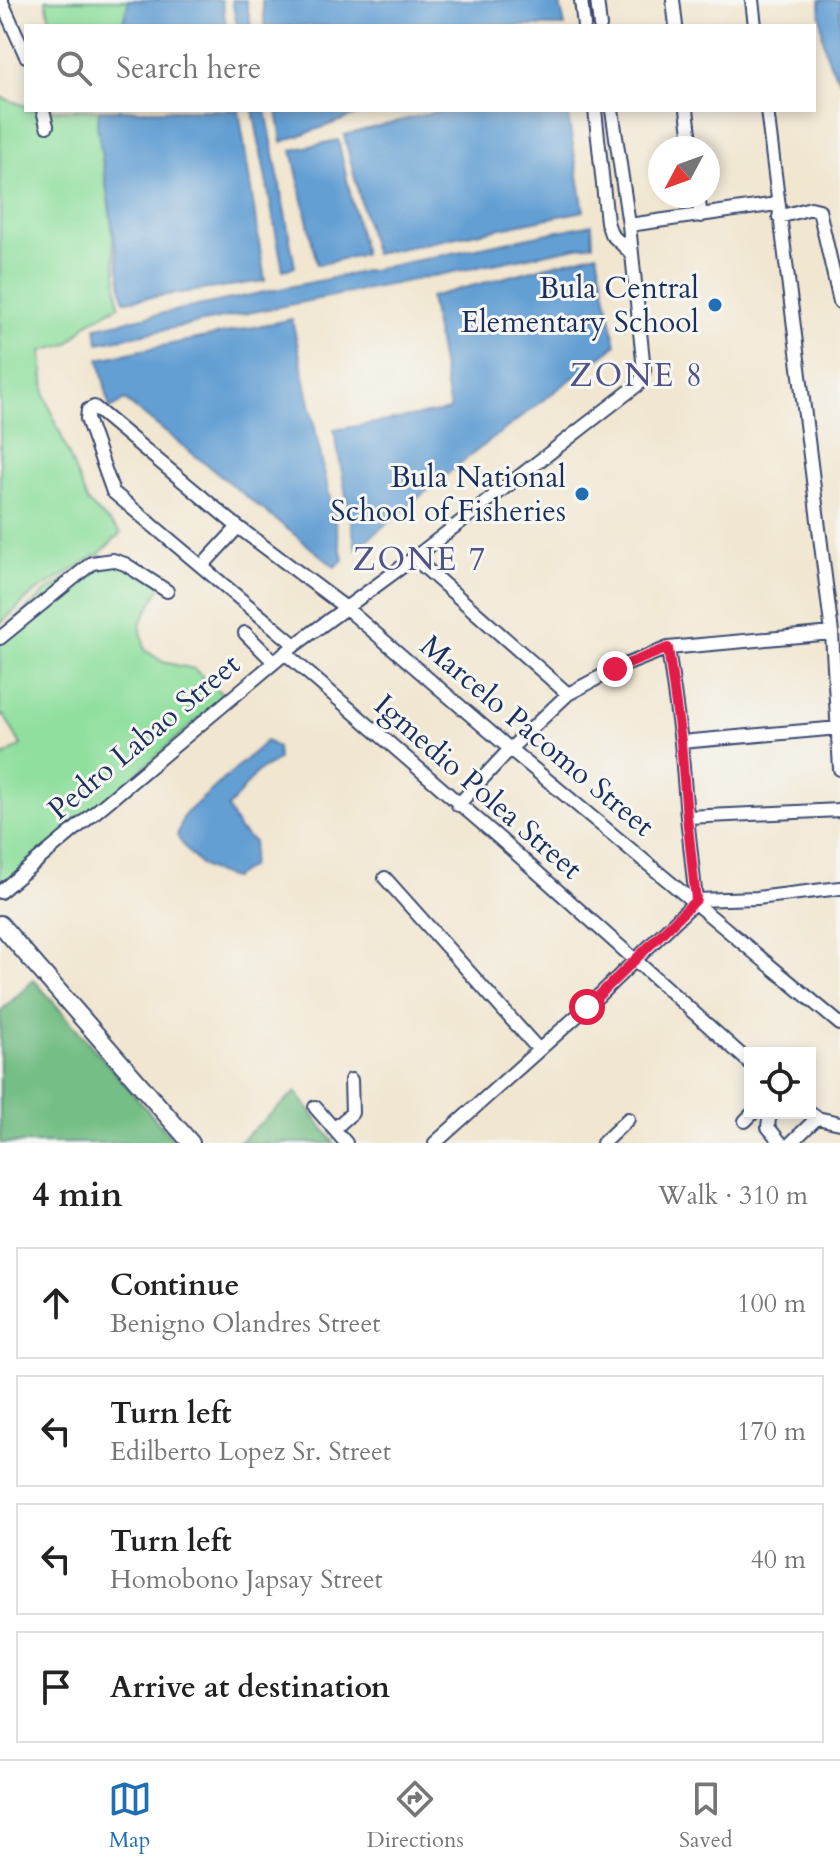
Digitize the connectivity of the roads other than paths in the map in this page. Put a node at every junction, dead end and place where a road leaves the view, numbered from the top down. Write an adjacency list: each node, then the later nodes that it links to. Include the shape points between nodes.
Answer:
1 (1, 0): 10 (street)
2 (581, 0): 6 (street)
3 (597, 0): 7 (street)
4 (673, 0): 8 (street)
5 (752, 0): 9 (street)
6 (584, 24)
7 (600, 24)
8 (676, 24)
9 (755, 24)
10 (24, 52)
11 (44, 112): 16 (street)
12 (595, 112): 22 (street, via 607,222 611,234)
13 (612, 112): 21 (street)
14 (687, 112): 17 (street)
15 (767, 112): 19 (street)
16 (47, 126)
17 (690, 136)
18 (700, 208): 20 (street)
19 (778, 210): 20 (street); 23 (street, via 819,210); 30 (street)
20 (701, 216): 21 (street)
21 (629, 225): 22 (street)
22 (631, 253): 25 (street, Pedro Labao Street, via 644,370 640,383)
23 (840, 302)
24 (238, 527): 26 (street); 26 (street, Igmedio Polea Street, via 94,407 88,410 113,492); 28 (street, Marcelo Pacomo Street)
25 (414, 558): 28 (street, Pedro Labao Street); 35 (street)
26 (202, 566): 33 (street, Igmedio Polea Street)
27 (167, 591): 31 (street, via 125,564 92,563)
28 (346, 608): 33 (street, Pedro Labao Street); 38 (street, Marcelo Pacomo Street)
29 (245, 633): 34 (street)
30 (832, 633): 32 (street); 36 (street)
31 (0, 638)
32 (668, 648): 35 (street); 37 (street)
33 (290, 649): 34 (street, Pedro Labao Street); 40 (street, Igmedio Polea Street)
34 (274, 662): 45 (street, Pedro Labao Street)
35 (568, 694): 38 (street)
36 (839, 728): 37 (street); 39 (street)
37 (681, 742): 42 (street)
38 (510, 749): 40 (street); 46 (street, Marcelo Pacomo Street)
39 (840, 769)
40 (458, 805): 48 (street, Igmedio Polea Street)
41 (840, 810): 42 (street)
42 (687, 817): 46 (street)
43 (385, 878): 50 (street)
44 (840, 888): 46 (street)
45 (0, 892)
46 (696, 901): 48 (street); 49 (street, Marcelo Pacomo Street)
47 (0, 924): 60 (street)
48 (636, 961): 50 (street); 51 (street, Igmedio Polea Street)
49 (840, 1024)
50 (539, 1050): 62 (street)
51 (744, 1058)
52 (351, 1080): 59 (street, via 352,1113)
53 (315, 1107): 59 (street)
54 (816, 1116): 58 (street)
55 (628, 1119): 63 (street)
56 (769, 1119): 64 (street, via 768,1127)
57 (811, 1119): 64 (street)
58 (840, 1123)
59 (334, 1129): 61 (street)
60 (191, 1143)
61 (346, 1143)
62 (435, 1143)
63 (603, 1143)
64 (790, 1143)

